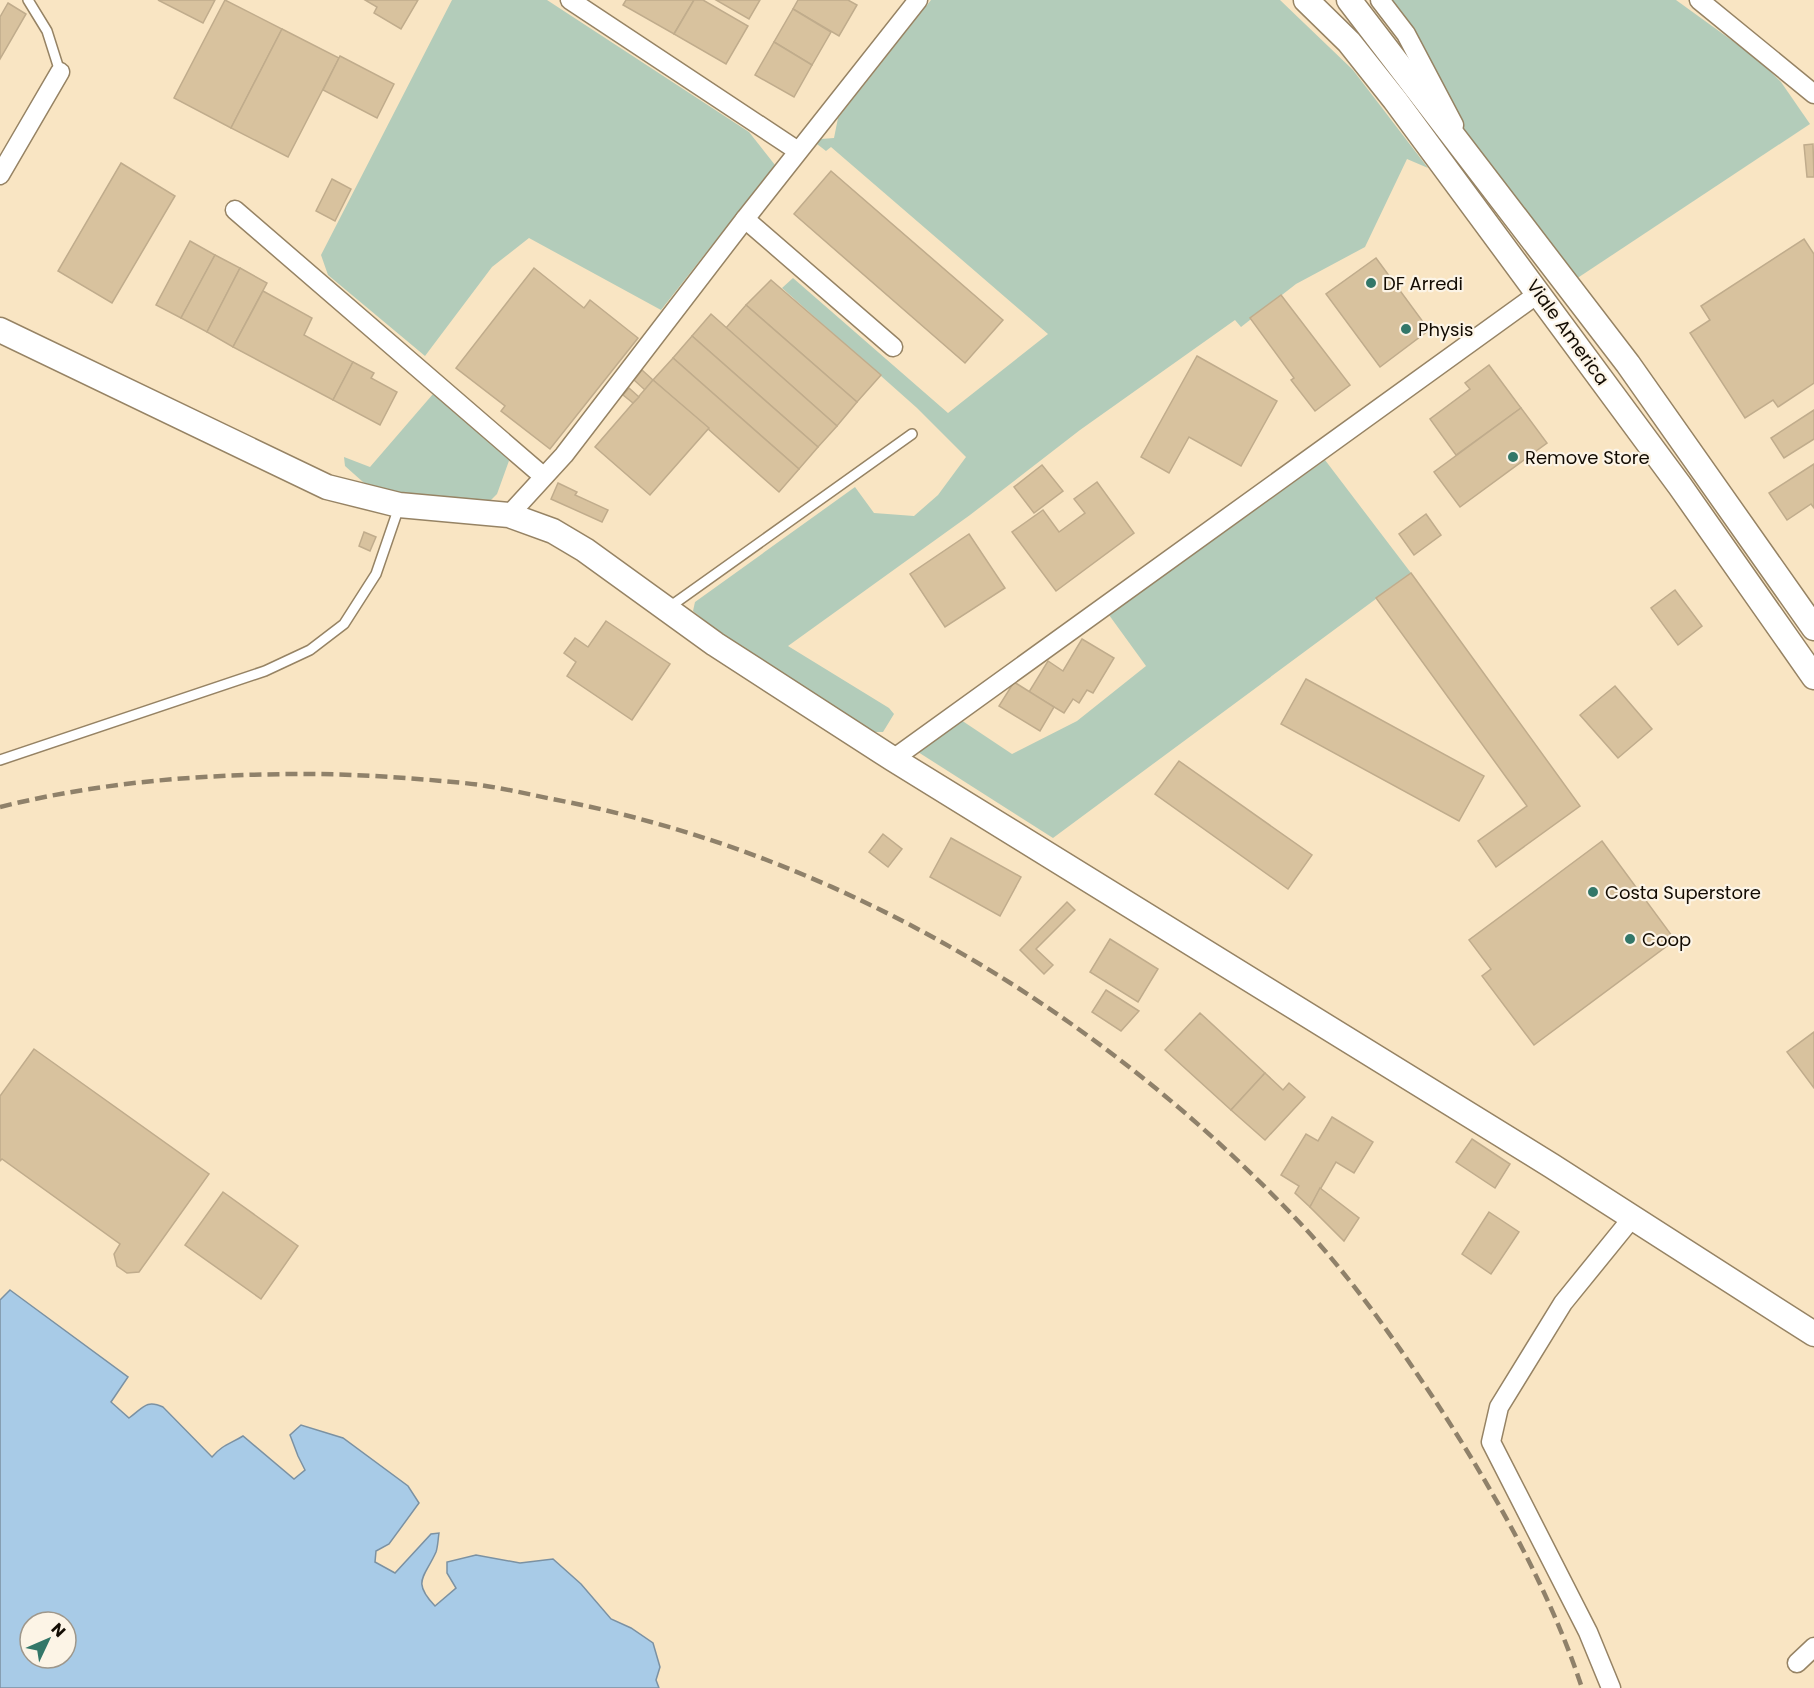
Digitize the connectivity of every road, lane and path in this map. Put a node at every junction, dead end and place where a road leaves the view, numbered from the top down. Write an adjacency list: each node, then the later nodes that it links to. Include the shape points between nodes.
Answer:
1 (28, 0): 8 (lane, via 47,31)
2 (570, 0): 10 (street)
3 (918, 0): 10 (street)
4 (1306, 0): 15 (street, Viale America, via 1349,42)
5 (1349, 0): 11 (street, Viale America)
6 (1380, 0): 11 (street, via 1406,34)
7 (1699, 0): 9 (street)
8 (60, 72): 12 (street)
9 (1814, 94)
10 (798, 151): 14 (street)
11 (1474, 164): 23 (street, Viale America, via 1628,364)
12 (0, 175)
13 (235, 210): 19 (street)
14 (745, 219): 17 (street); 19 (street, via 564,455)
15 (1539, 293): 24 (street, Viale America); 25 (street)
16 (0, 330): 20 (street, via 327,488)
17 (893, 347)
18 (912, 434): 22 (lane)
19 (543, 476): 21 (street)
20 (399, 505): 21 (street); 26 (lane, via 376,574 344,624 310,650 266,671)
21 (509, 515): 22 (street, via 553,531)
22 (666, 609): 25 (street)
23 (1814, 628)
24 (1814, 677)
25 (893, 759): 27 (street)
26 (0, 760)
27 (1632, 1218): 28 (street); 31 (street, via 1563,1303 1499,1407 1491,1442 1588,1632)
28 (1814, 1334)
29 (1814, 1647): 30 (street)
30 (1797, 1663)
31 (1611, 1688)

